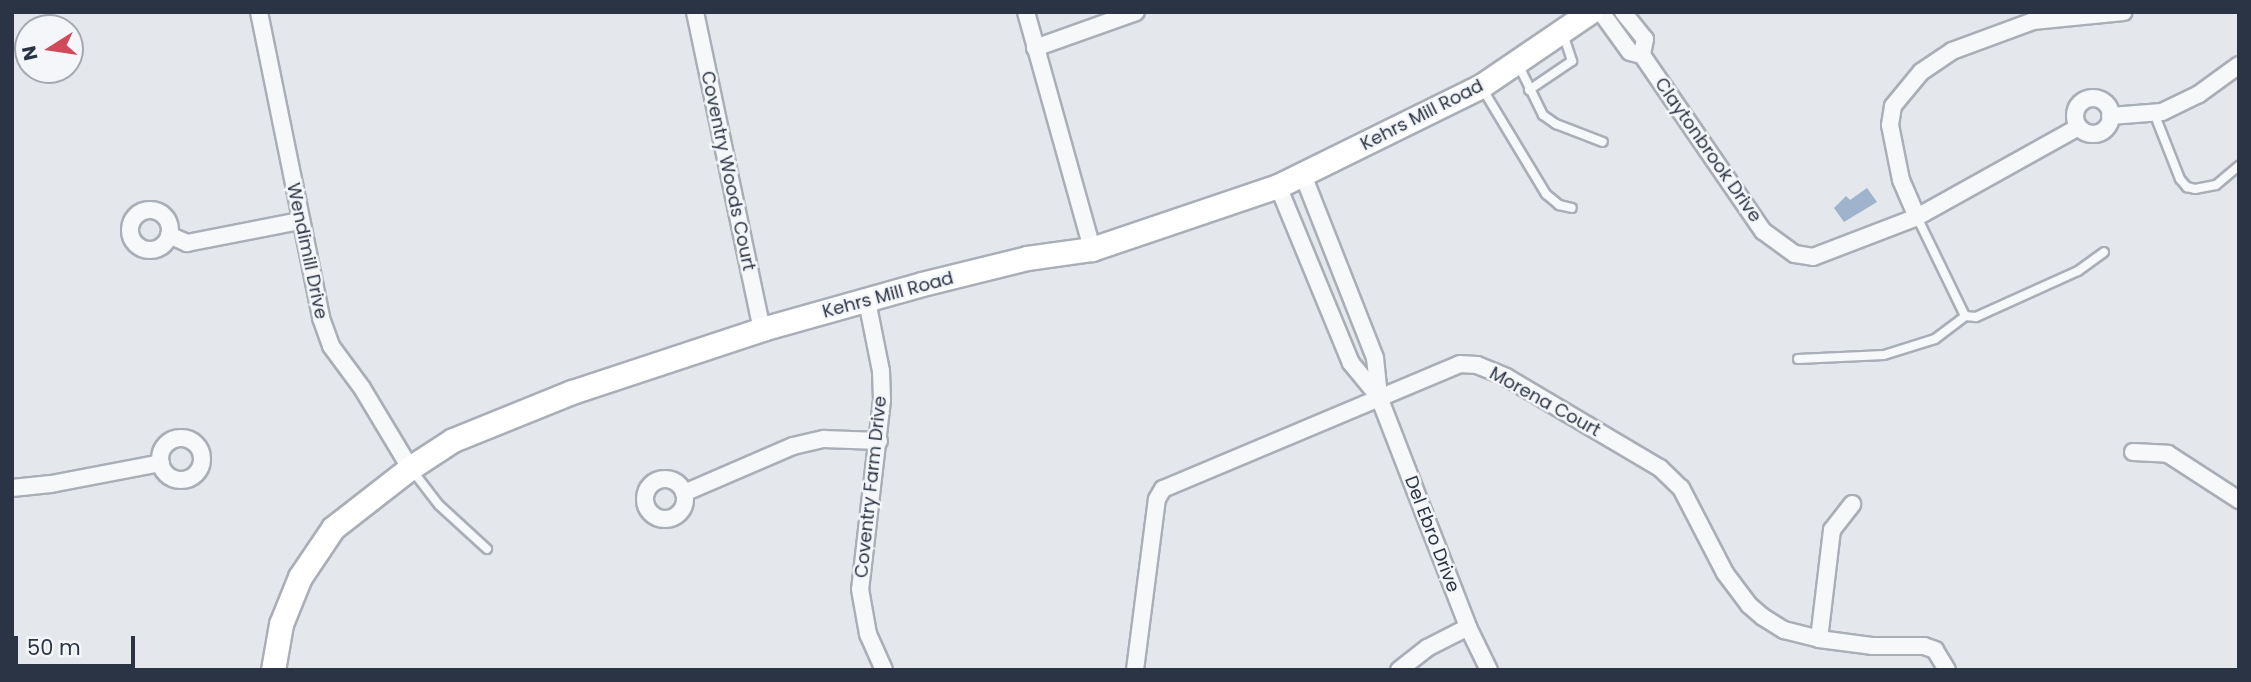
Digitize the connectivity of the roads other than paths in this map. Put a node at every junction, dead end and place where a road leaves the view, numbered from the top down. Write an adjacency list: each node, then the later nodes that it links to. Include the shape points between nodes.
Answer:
1 (259, 12): 25 (street, Wendimill Drive)
2 (695, 12): 31 (street, Coventry Woods Court)
3 (1026, 12): 10 (street)
4 (1136, 12): 10 (street)
5 (1590, 12): 9 (main road, Kehrs Mill Road)
6 (1601, 12): 11 (street, Claytonbrook Drive, via 1630,52)
7 (1623, 12): 11 (street, Claytonbrook Drive, via 1645,39)
8 (2124, 12): 24 (street, via 2033,21 1952,51 1921,72 1893,106 1890,125 1901,180)
9 (1562, 32): 12 (main road, Kehrs Mill Road); 15 (lane, via 1572,61)
10 (1035, 48): 27 (street)
11 (1642, 55): 24 (street, Claytonbrook Drive, via 1763,231 1781,247 1813,257)
12 (1518, 62): 14 (main road, Kehrs Mill Road); 15 (lane)
13 (2239, 65): 16 (street, Claytonbrook Drive, via 2199,94)
14 (1481, 86): 21 (main road, Kehrs Mill Road); 23 (lane, via 1546,194 1559,205)
15 (1530, 90): 19 (lane, via 1550,122)
16 (2154, 113): 17 (street, Claytonbrook Drive); 20 (lane, via 2187,187 2216,185)
17 (2110, 116): 18 (street, Claytonbrook Drive, via 2107,126 2098,132 2088,133); 18 (street, via 2102,100 2090,98 2076,109)
18 (2079, 127): 24 (street, Claytonbrook Drive)
19 (1603, 142)
20 (2239, 166)
21 (1303, 175): 22 (main road, Kehrs Mill Road); 33 (street, Del Ebro Drive, via 1375,359)
22 (1278, 186): 27 (main road, Kehrs Mill Road); 33 (street, Del Ebro Drive, via 1351,363)
23 (1572, 208)
24 (1917, 217): 30 (lane)
25 (299, 221): 26 (street, via 187,243); 37 (street, Wendimill Drive, via 331,346)
26 (169, 235)
27 (1092, 249): 29 (main road, Kehrs Mill Road, via 1027,258)
28 (2104, 252): 30 (lane, via 2078,271 1976,317)
29 (867, 301): 31 (main road, Kehrs Mill Road); 34 (street, Coventry Farm Drive, via 881,371)
30 (1965, 316): 32 (lane, via 1935,339 1884,355)
31 (762, 330): 37 (main road, Kehrs Mill Road, via 515,413 453,440)
32 (1798, 359)
33 (1379, 397): 43 (street, Del Ebro Drive); 44 (street, Morena Court, via 1461,364 1506,377 1660,468 1681,488 1715,555 1749,605 1784,630); 47 (street, Morena Court, via 1163,489 1157,499)
34 (879, 441): 39 (street, via 824,439 793,446); 45 (street, Coventry Farm Drive, via 860,589)
35 (2133, 452): 40 (street, via 2168,454)
36 (161, 463): 38 (street)
37 (410, 468): 42 (lane, via 439,505); 46 (main road, Kehrs Mill Road, via 344,517 323,541 288,607 276,641)
38 (12, 488)
39 (684, 492)
40 (2239, 500)
41 (1852, 505): 44 (street, via 1832,530)
42 (487, 549)
43 (1468, 627): 48 (street, via 1427,648); 49 (street, Del Ebro Drive)
44 (1819, 639): 50 (street, Morena Court, via 1924,646 1934,650)
45 (880, 669)
46 (273, 670)
47 (1135, 670)
48 (1399, 670)
49 (1489, 670)
50 (1947, 670)

